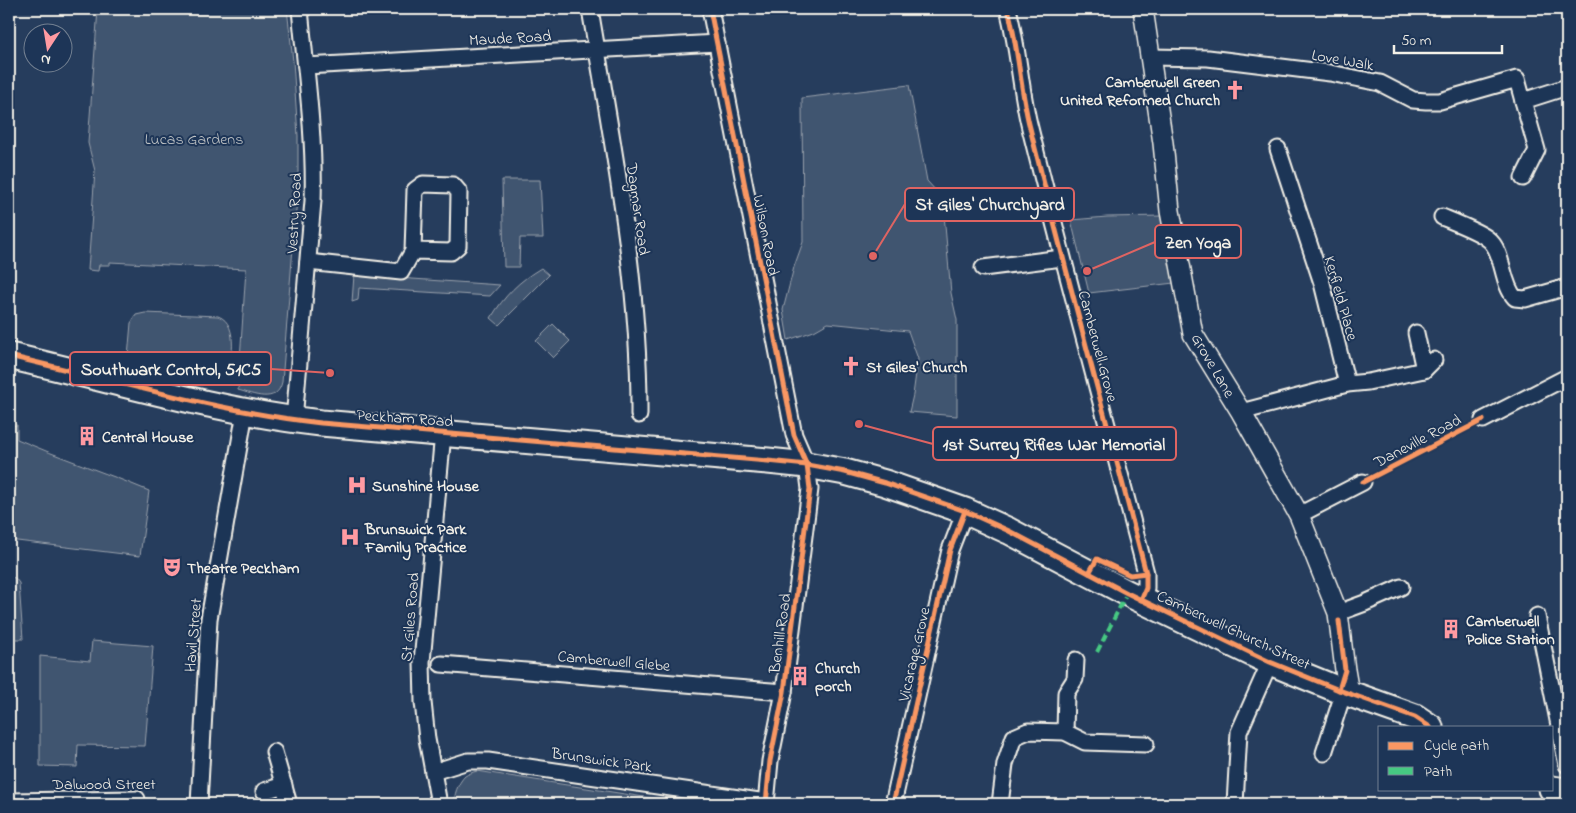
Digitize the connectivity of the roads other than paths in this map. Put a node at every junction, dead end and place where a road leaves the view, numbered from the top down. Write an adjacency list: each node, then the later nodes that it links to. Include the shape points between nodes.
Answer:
1 (300, 9): 9 (street, Vestry Road)
2 (590, 9): 7 (street, Dagmar Road)
3 (710, 9): 6 (street, Wilson Road)
4 (1008, 9): 16 (street, Camberwell Grove, via 1028,121)
5 (1143, 9): 8 (street, Grove Lane)
6 (717, 43): 7 (street, Maude Road); 30 (street, Wilson Road, via 794,435)
7 (597, 50): 9 (street, Maude Road); 26 (street, Dagmar Road, via 619,184 634,312)
8 (1149, 57): 11 (street, Love Walk, via 1208,58 1330,73 1380,83 1413,100 1426,101 1517,79); 25 (street, Grove Lane, via 1170,211 1193,334)
9 (306, 66): 17 (street, Vestry Road, via 314,172)
10 (1567, 87): 11 (street)
11 (1523, 101): 13 (street, via 1537,150)
12 (1278, 149): 23 (street, Kerfield Place, via 1322,283)
13 (1523, 178)
14 (1442, 217): 19 (street, via 1489,239 1515,298 1525,299)
15 (413, 251): 15 (street, via 416,190 423,184 453,185 459,192 458,246 451,252); 17 (street, via 401,272)
16 (1062, 258): 18 (street); 35 (street, Camberwell Grove, via 1146,573 1146,588)
17 (308, 262): 27 (street, Vestry Road)
18 (984, 268)
19 (1567, 287)
20 (1416, 334): 23 (street, via 1429,365 1368,382)
21 (9, 356): 24 (highway, Peckham Road)
22 (1567, 377): 28 (street, Daneville Road)
23 (1347, 384): 25 (street)
24 (245, 412): 27 (highway, Peckham Road); 58 (street, Havil Street, via 209,619)
25 (1241, 412): 33 (street, Grove Lane)
26 (639, 416)
27 (294, 420): 29 (highway, Peckham Road)
28 (1483, 420)
29 (443, 433): 30 (highway, Peckham Road); 49 (street, St Giles Road, via 422,675)
30 (806, 465): 32 (highway, Camberwell Church Street, via 866,477); 41 (street, Benhill Road, via 810,489)
31 (1363, 482): 33 (street, Daneville Road)
32 (965, 511): 35 (highway, Camberwell Church Street); 61 (street, Vicarage Grove, via 950,550)
33 (1300, 515): 36 (street, Grove Lane)
34 (1401, 587): 36 (street)
35 (1141, 600): 39 (highway, Camberwell Church Street)
36 (1338, 613): 42 (street, Grove Lane)
37 (1537, 616): 48 (street)
38 (1076, 660): 44 (street, via 1075,680 1066,693)
39 (1270, 662): 42 (highway, Camberwell Church Street); 63 (street, via 1239,732)
40 (441, 664): 41 (street, Camberwell Glebe)
41 (784, 692): 57 (street, Benhill Road, via 770,761)
42 (1347, 692): 43 (highway, Camberwell Church Street, via 1415,717); 47 (street)
43 (1428, 726)
44 (1065, 732): 45 (street, via 1085,742); 62 (street, via 1028,731 1014,737 1005,764)
45 (1146, 744)
46 (274, 752): 50 (street)
47 (1324, 752)
48 (1567, 765)
49 (433, 772): 57 (street, Brunswick Park, via 468,761 488,761); 60 (street, St Giles Road)
50 (284, 785): 52 (street); 59 (street)
51 (1554, 789): 53 (highway)
52 (264, 791)
53 (1567, 791)
54 (137, 799): 56 (street, Dalwood Street)
55 (9, 801): 56 (street, Dalwood Street)
56 (28, 802)
57 (766, 803)
58 (199, 804)
59 (289, 804)
60 (439, 804)
61 (893, 804)
62 (1000, 804)
63 (1235, 804)

